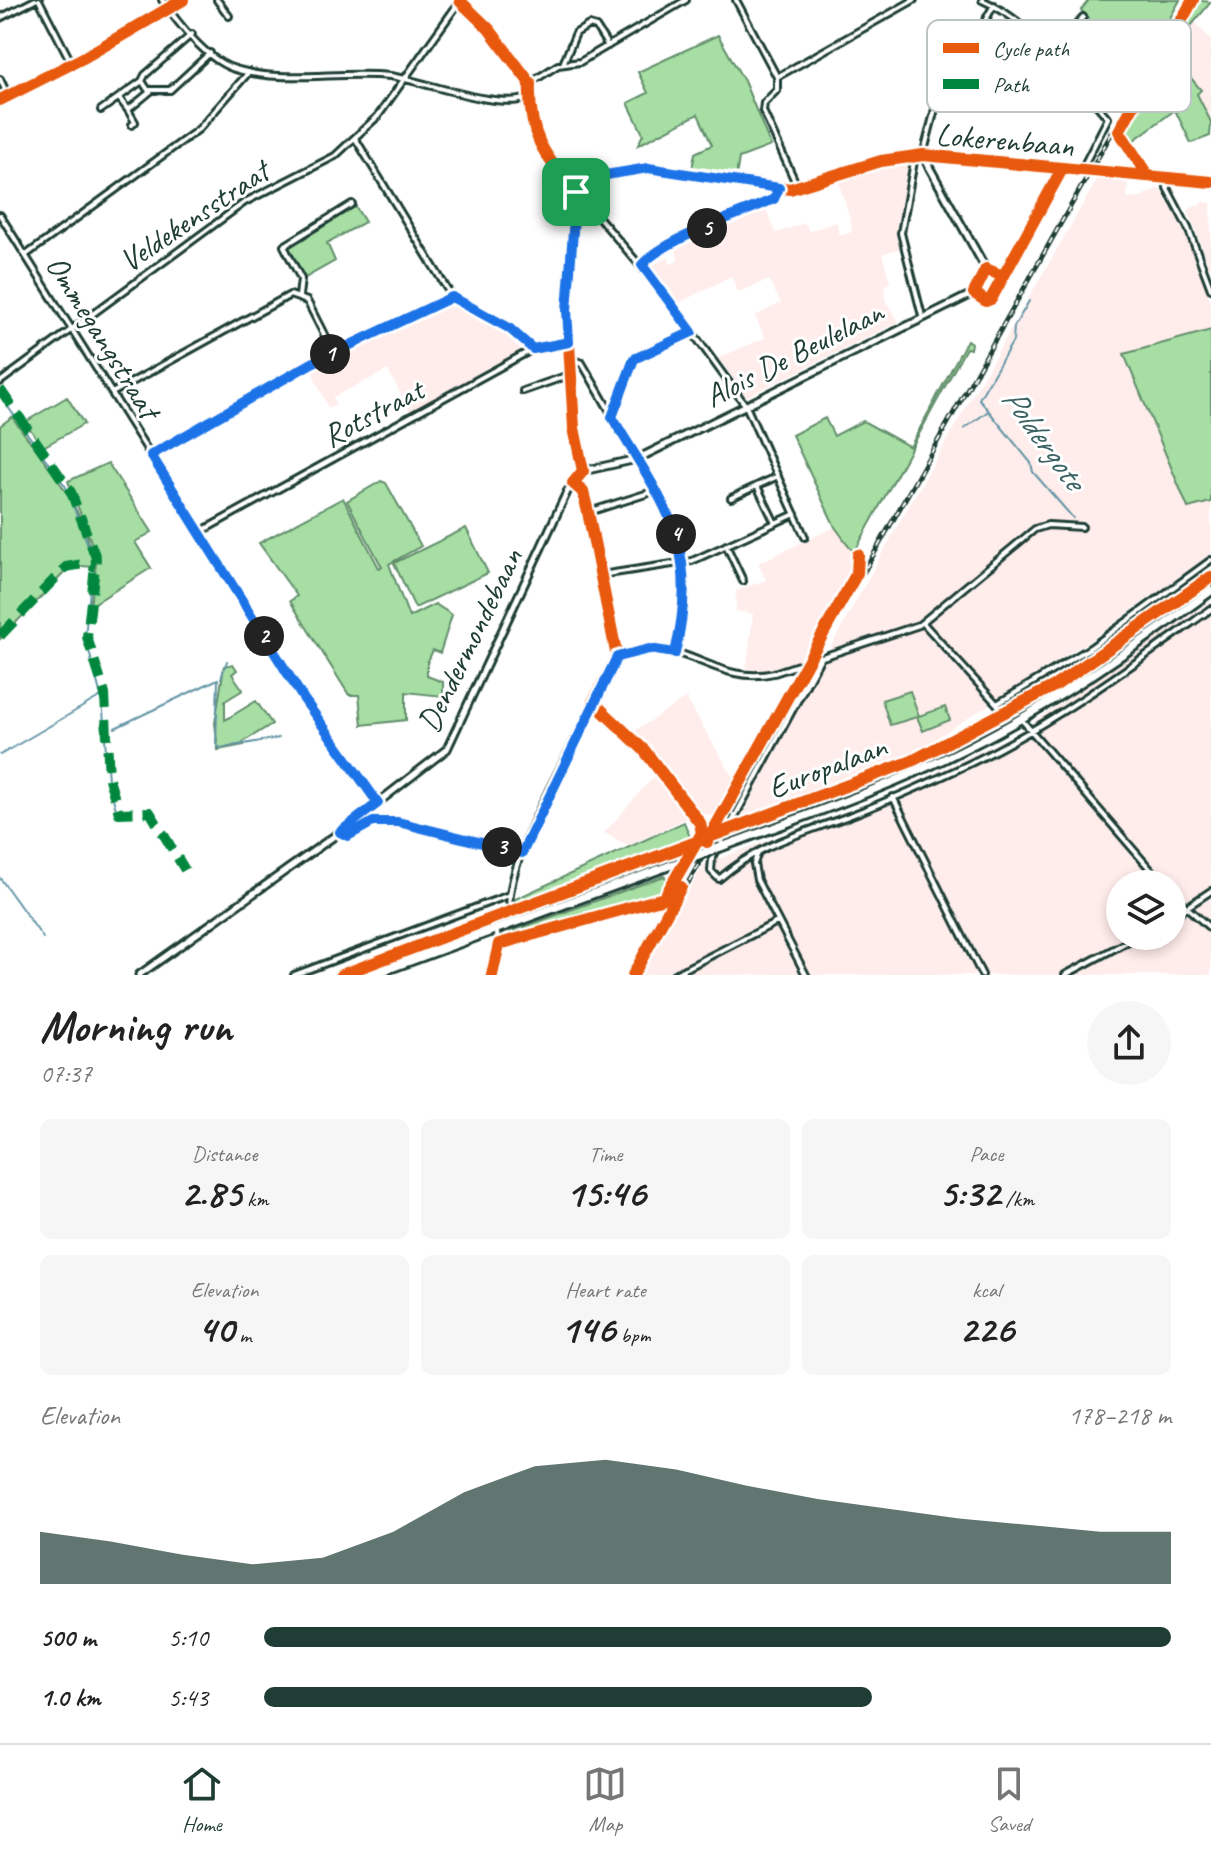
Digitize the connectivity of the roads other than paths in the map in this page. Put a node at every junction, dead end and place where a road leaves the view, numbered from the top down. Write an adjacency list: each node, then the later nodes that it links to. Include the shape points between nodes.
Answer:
1 (37, 0): 14 (street); 21 (street)
2 (162, 0): 11 (street)
3 (183, 0): 11 (street)
4 (217, 0): 12 (street)
5 (461, 0): 26 (street, Veldekensstraat); 28 (street)
6 (686, 0): 19 (street)
7 (736, 0): 24 (street)
8 (914, 0): 24 (street)
9 (987, 1): 10 (street)
10 (994, 5): 15 (street); 16 (street)
11 (169, 8): 18 (street); 21 (street)
12 (229, 16)
13 (1083, 17): 17 (street)
14 (0, 18)
15 (985, 20)
16 (1011, 20)
17 (1080, 20)
18 (192, 34): 20 (street); 27 (street)
19 (608, 46): 22 (street, via 580,62); 22 (street, via 589,25 576,33)
20 (210, 53): 23 (street, via 225,65); 29 (street, via 170,90)
21 (72, 64): 30 (street)
22 (563, 64): 28 (street)
23 (250, 71): 26 (street); 54 (street, via 199,129)
24 (777, 77): 49 (street, via 777,90 764,103 763,113)
25 (0, 79): 30 (street)
26 (404, 80): 32 (street, via 480,96); 40 (street, Veldekensstraat)
27 (142, 81): 29 (street); 31 (street)
28 (530, 83): 32 (street)
29 (151, 91): 35 (street)
30 (8, 96): 33 (street)
31 (118, 98): 34 (street); 35 (street)
32 (528, 98): 50 (street, via 548,161)
33 (0, 100)
34 (101, 110)
35 (128, 110): 38 (street)
36 (934, 112): 41 (street)
37 (1103, 112): 44 (street, via 1108,118)
38 (132, 125)
39 (1121, 129): 45 (street)
40 (355, 138): 61 (street); 63 (street, Veldekensstraat, via 329,159 245,202)
41 (923, 155): 42 (street, Lokerenbaan); 43 (street, Lokerenbaan); 56 (street)
42 (915, 156): 49 (street, Lokerenbaan, via 881,161); 62 (street, via 902,240)
43 (1062, 169): 44 (street, Lokerenbaan); 57 (street)
44 (1081, 171): 45 (street, Lokerenbaan)
45 (1148, 176): 46 (street, Lokerenbaan)
46 (1167, 178): 47 (street, Lokerenbaan); 58 (street)
47 (1211, 182)
48 (779, 188): 49 (street, Lokerenbaan); 50 (street, Lokerenbaan, via 648,168 606,175); 55 (street, via 774,199 679,241)
49 (798, 188)
50 (576, 192): 52 (street)
51 (352, 204): 60 (street, via 284,246 301,279)
52 (578, 205): 55 (street, via 590,207); 65 (street)
53 (0, 215): 54 (street, Ommegangstraat)
54 (26, 255): 63 (street, Ommegangstraat)
55 (642, 265): 64 (street)
56 (986, 269): 57 (street); 59 (street)
57 (1003, 276): 59 (street, Alois De Beulelaan, via 988,301)
58 (1211, 289)
59 (974, 293): 62 (street, Alois De Beulelaan)
60 (299, 296): 67 (street, via 310,306); 72 (street, via 276,300)
61 (452, 297): 66 (street, via 509,328); 67 (street)
62 (922, 316): 73 (street, Alois De Beulelaan)
63 (72, 329): 70 (street, Veldekensstraat); 72 (street, Ommegangstraat)
64 (692, 332): 73 (street); 74 (street, via 634,359)
65 (569, 342): 66 (street, Rotstraat); 68 (street)
66 (533, 349): 87 (street, Rotstraat)
67 (333, 352): 75 (street)
68 (570, 359): 69 (street); 74 (street, via 582,363)
69 (570, 375): 71 (street); 77 (street)
70 (0, 382)
71 (523, 391)
72 (112, 393): 75 (street, Ommegangstraat)
73 (746, 406): 76 (street, Alois De Beulelaan); 78 (street)
74 (612, 417): 76 (street)
75 (151, 455): 87 (street, Ommegangstraat)
76 (637, 459): 77 (street, Alois De Beulelaan); 81 (street)
77 (583, 471): 79 (street, Dendermondebaan)
78 (778, 476): 80 (street); 84 (street)
79 (573, 483): 83 (street, via 583,492); 107 (street, Dendermondebaan, via 452,741 436,761)
80 (757, 486): 82 (street); 85 (street)
81 (655, 491): 83 (street); 91 (street)
82 (731, 498)
83 (588, 512): 92 (street)
84 (795, 514): 85 (street); 88 (street)
85 (775, 523): 89 (street)
86 (1082, 527): 97 (street, via 1035,529)
87 (199, 533): 107 (street, Ommegangstraat, via 303,698)
88 (805, 537)
89 (726, 545): 91 (street); 94 (street)
90 (1211, 560): 102 (street, via 1090,648)
91 (684, 562): 92 (street); 98 (street, via 685,607)
92 (601, 575): 99 (street)
93 (1211, 577): 103 (highway, Europalaan, via 1103,655)
94 (743, 581)
95 (1211, 591): 104 (highway, Europalaan)
96 (1211, 609): 105 (street)
97 (923, 623): 100 (street); 102 (street)
98 (675, 653): 99 (street, via 649,649); 100 (street, via 727,674 753,676)
99 (617, 657): 101 (street)
100 (820, 659): 111 (street, via 736,810 711,871 719,879 745,856)
101 (593, 702): 112 (street); 121 (street, via 644,750 700,823 702,833 664,898)
102 (997, 704): 103 (street)
103 (1006, 714): 117 (highway, Europalaan, bridge, via 883,774)
104 (1021, 719): 105 (street); 119 (highway, Europalaan, bridge, via 887,785)
105 (1031, 732): 106 (street); 113 (street)
106 (893, 797): 111 (street); 130 (street)
107 (378, 803): 108 (street, Dendermondebaan)
108 (367, 811): 109 (street); 110 (street, Dendermondebaan)
109 (373, 822): 110 (street, via 348,836); 112 (street, via 398,822)
110 (340, 832): 123 (street, Dendermondebaan)
111 (758, 852): 118 (street, via 755,872)
112 (522, 853): 115 (street)
113 (1151, 870)
114 (1211, 891): 116 (street)
115 (509, 895): 117 (street); 124 (street)
116 (1187, 909): 120 (street)
117 (510, 913): 125 (highway, Europalaan)
118 (778, 921): 128 (street); 129 (street)
119 (496, 929): 121 (street); 126 (highway, Europalaan)
120 (1211, 929)
121 (499, 944): 127 (street)
122 (1112, 950): 131 (street)
123 (139, 975)
124 (294, 975)
125 (341, 975)
126 (372, 975)
127 (492, 975)
128 (673, 975)
129 (806, 975)
130 (982, 975)
131 (1065, 975)

